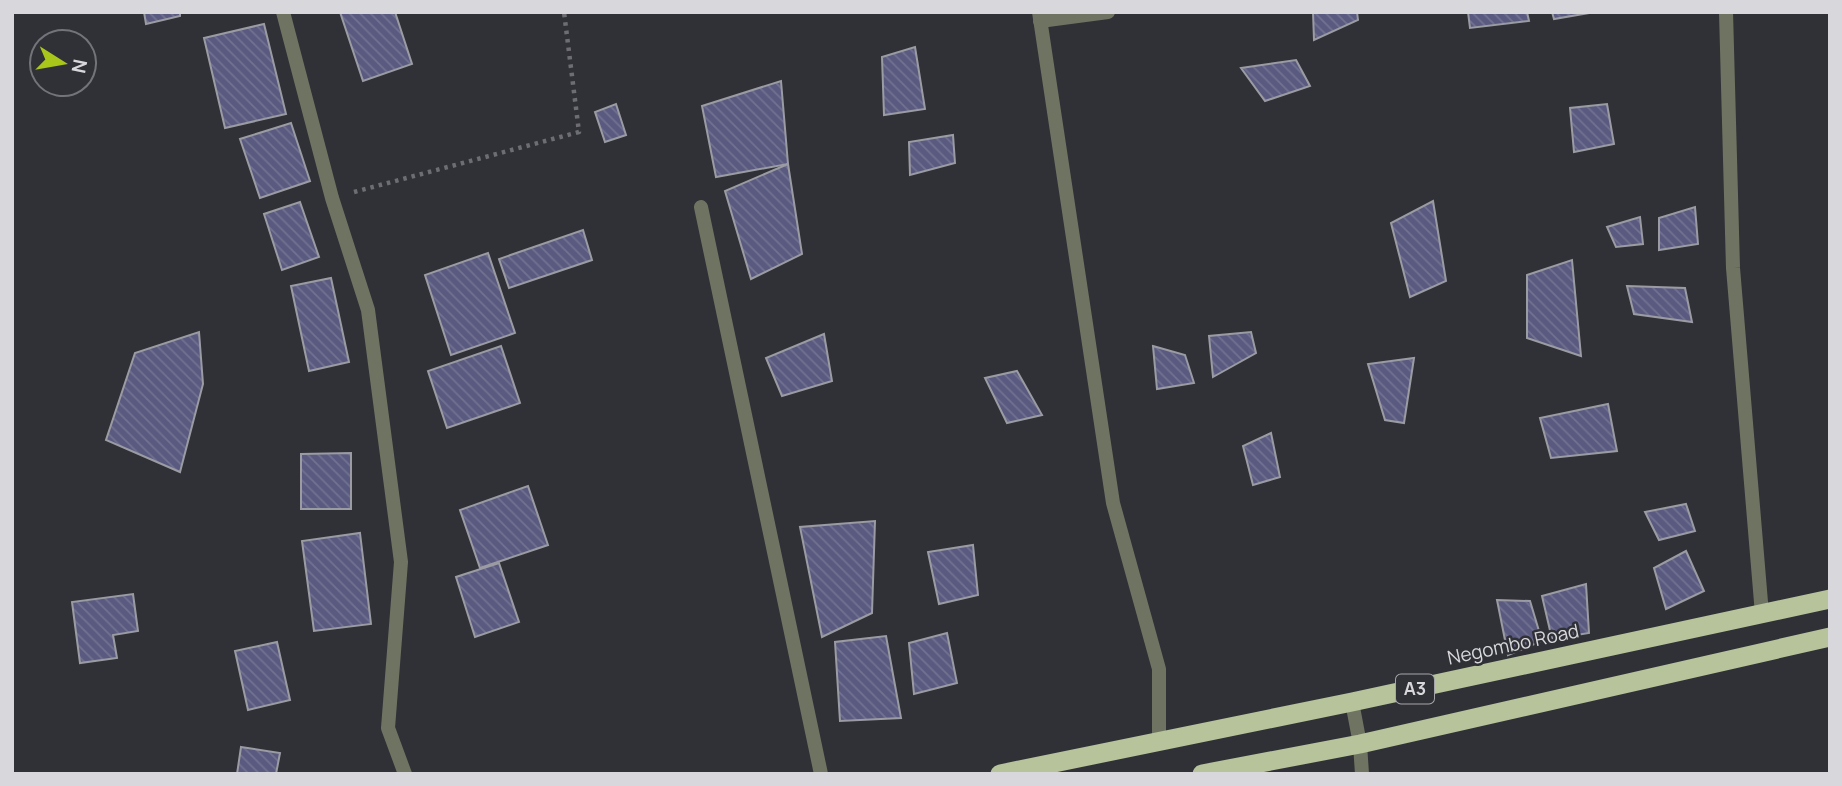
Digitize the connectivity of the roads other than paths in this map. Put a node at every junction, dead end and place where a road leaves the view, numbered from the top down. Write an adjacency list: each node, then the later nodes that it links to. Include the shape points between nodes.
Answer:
1 (283, 12): 12 (street, via 332,198 368,310 401,562 388,728)
2 (1108, 12): 4 (street)
3 (1727, 12): 7 (street, via 1733,268)
4 (1040, 17): 10 (street, via 1113,503 1159,669)
5 (701, 207): 13 (street)
6 (1830, 599): 7 (highway, Negombo Road / A3)
7 (1762, 614): 9 (highway, Negombo Road / A3)
8 (1830, 637): 11 (highway, A3)
9 (1352, 702): 10 (highway, Negombo Road / A3); 11 (street)
10 (1159, 740): 14 (highway, Negombo Road / A3)
11 (1360, 744): 15 (highway, A3); 16 (street)
12 (405, 774)
13 (821, 774)
14 (1000, 774)
15 (1202, 774)
16 (1362, 774)

